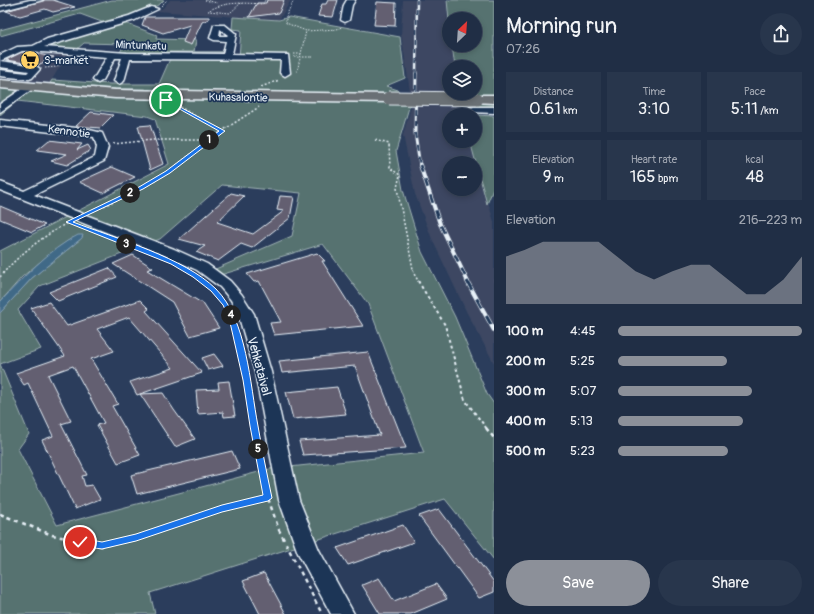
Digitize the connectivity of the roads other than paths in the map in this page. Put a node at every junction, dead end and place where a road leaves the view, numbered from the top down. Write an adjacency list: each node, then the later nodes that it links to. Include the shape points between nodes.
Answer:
1 (39, 0): 3 (street)
2 (351, 0): 5 (street)
3 (0, 9)
4 (154, 9): 7 (street, via 132,18 50,41)
5 (345, 20)
6 (231, 35): 10 (street)
7 (34, 49): 8 (street, Mintunkatu); 11 (street, Mintunkatu, via 20,49)
8 (112, 55): 9 (street, Mintunkatu); 13 (street)
9 (127, 56): 10 (street, Mintunkatu); 14 (street)
10 (227, 57): 12 (street, Mintunkatu, via 284,56)
11 (0, 65)
12 (285, 73)
13 (98, 80)
14 (119, 81)
15 (0, 84): 16 (main road, Kuhasalontie)
16 (28, 88): 18 (main road, Kuhasalontie, bridge, via 115,94 389,98); 19 (street)
17 (494, 99): 18 (main road, Kuhasalontie)
18 (476, 105): 20 (street)
19 (0, 109)
20 (494, 110)
21 (0, 123): 23 (street, Kennotie, via 86,132 98,136 104,144 100,159)
22 (0, 186): 23 (street, Vehkataival)
23 (23, 196): 24 (street, Vehkataival, via 202,267 225,284 237,298 246,314 263,372 289,500 309,553)
24 (343, 614)

